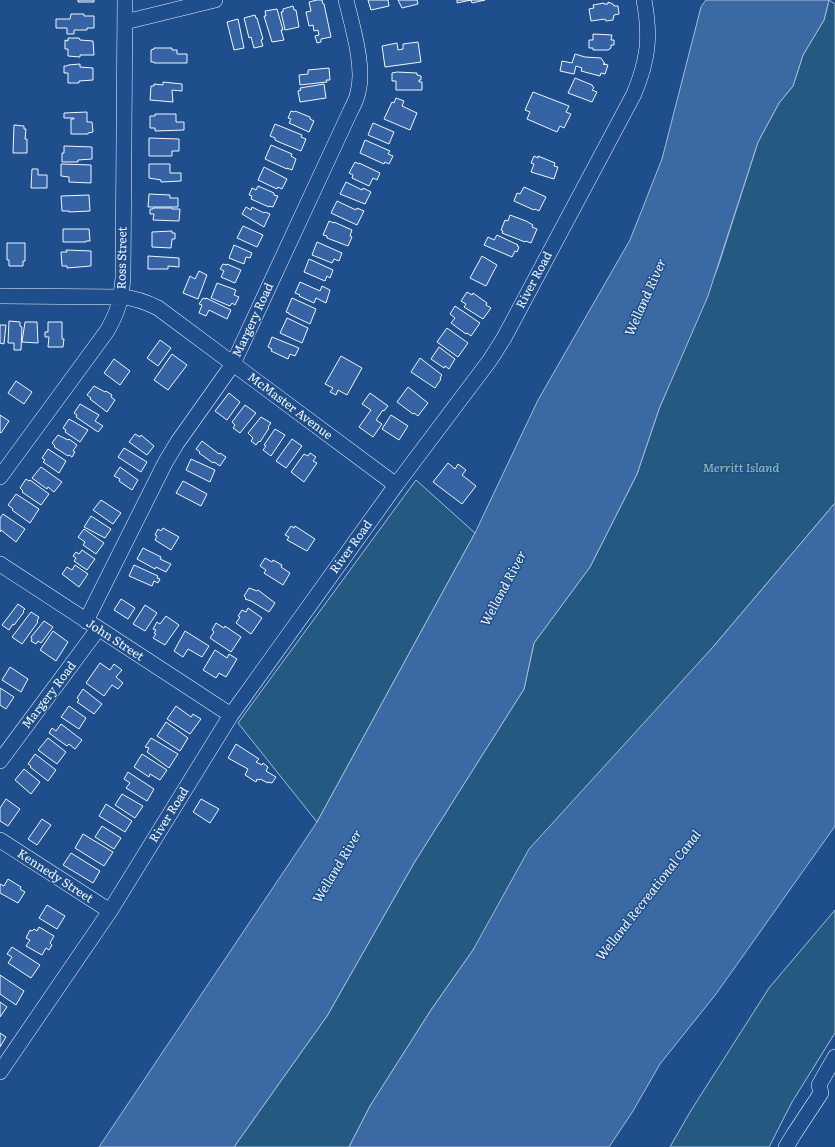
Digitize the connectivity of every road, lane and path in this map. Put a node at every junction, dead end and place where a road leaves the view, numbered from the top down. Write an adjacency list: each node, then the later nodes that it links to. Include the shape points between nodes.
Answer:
1 (125, 0): 5 (street, Ross Street)
2 (215, 0): 5 (street)
3 (346, 0): 8 (street, Margery Road, via 360,75 358,92)
4 (644, 0): 10 (street, River Road, via 648,33 647,55 634,94 504,338)
5 (125, 22): 7 (street, Ross Street)
6 (0, 296): 7 (street, McMaster Avenue)
7 (122, 297): 8 (street, McMaster Avenue, via 134,298 158,308); 9 (street, Ross Street, via 116,316 107,331)
8 (233, 364): 10 (street, McMaster Avenue); 12 (street, Margery Road, via 165,463)
9 (0, 477)
10 (396, 485): 13 (street, River Road)
11 (0, 564): 12 (street, John Street)
12 (92, 625): 13 (street, John Street); 14 (street, Margery Road)
13 (231, 715): 16 (street, River Road)
14 (0, 761)
15 (0, 840): 16 (street, Kennedy Street)
16 (110, 911): 18 (street, River Road)
17 (835, 1057): 19 (street, via 819,1085 821,1093)
18 (0, 1072)
19 (786, 1147)

